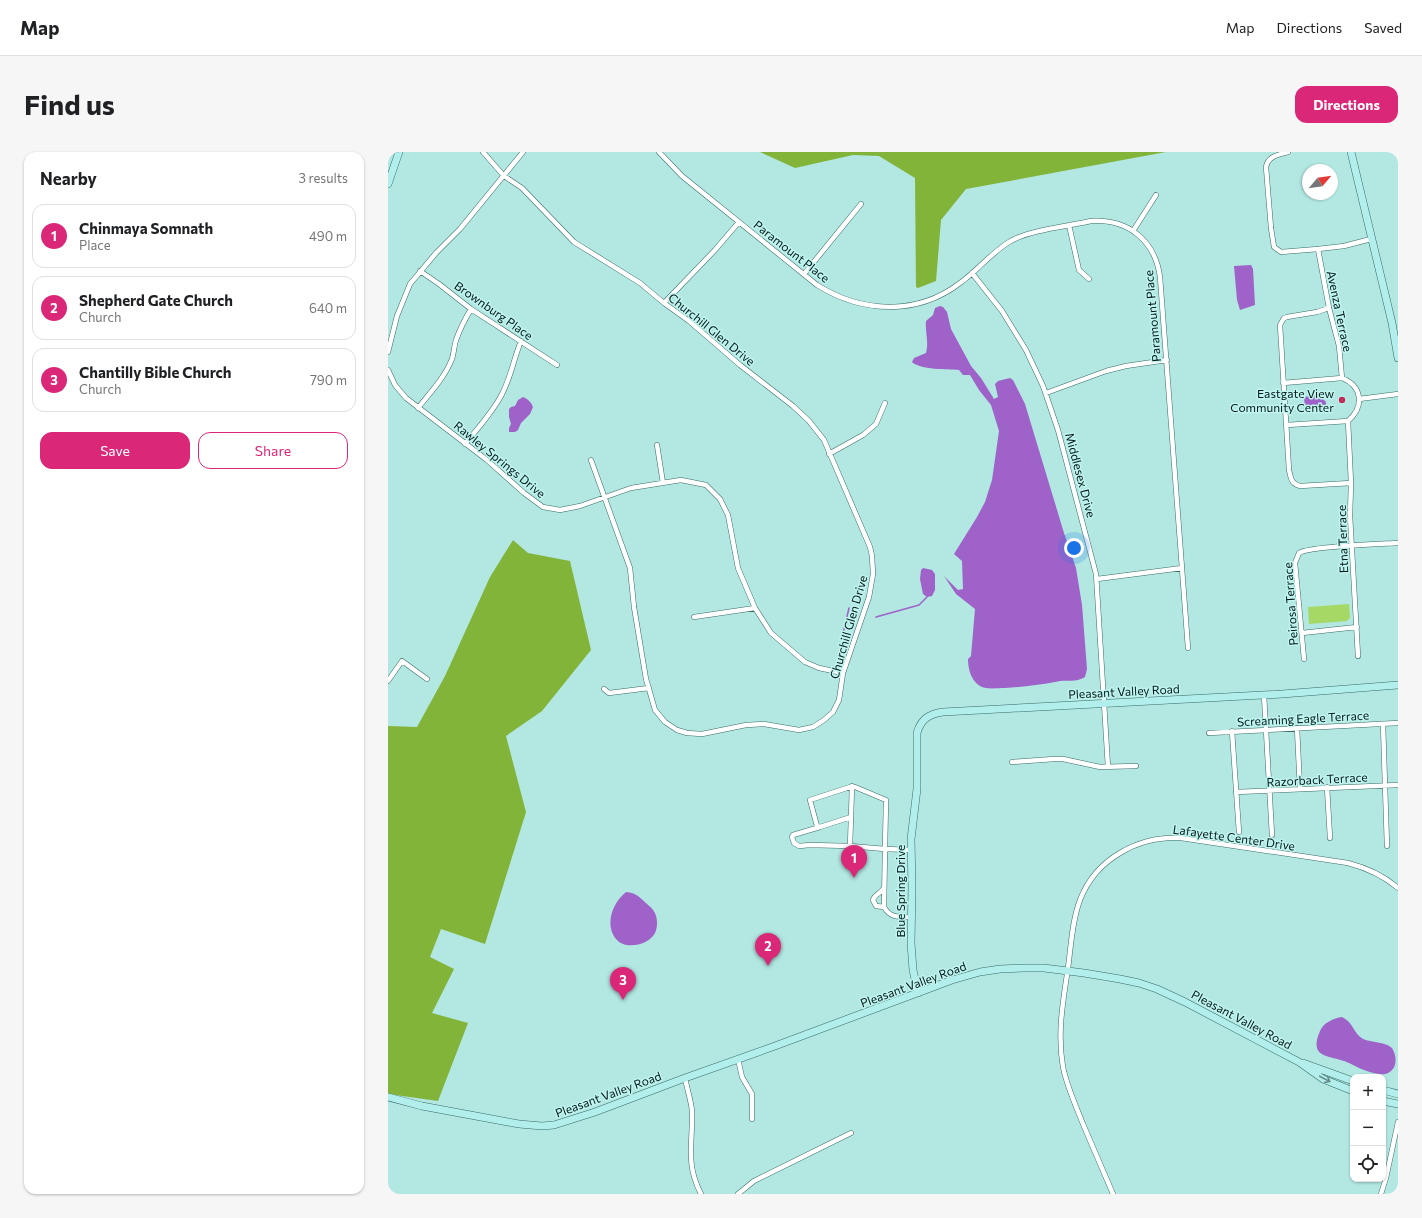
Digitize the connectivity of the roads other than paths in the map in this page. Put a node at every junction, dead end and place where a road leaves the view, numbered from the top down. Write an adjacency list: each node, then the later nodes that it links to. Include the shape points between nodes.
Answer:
1 (399, 152): 8 (main road)
2 (483, 152): 7 (street, Churchill Glen Drive)
3 (523, 152): 7 (street)
4 (659, 152): 11 (street, Paramount Place, via 682,176)
5 (1288, 152): 15 (street, via 1276,155 1267,162 1273,244 1281,252)
6 (1351, 152): 14 (main road)
7 (504, 176): 16 (street, via 460,229); 20 (street, Churchill Glen Drive, via 522,188 574,242 640,283)
8 (388, 184)
9 (1156, 195): 13 (street)
10 (860, 204): 18 (street)
11 (739, 222): 18 (street, Paramount Place); 20 (street, via 716,250)
12 (1069, 225): 13 (street, Paramount Place, via 1101,220 1118,223); 17 (street, Paramount Place, via 1013,239); 19 (street, via 1079,270)
13 (1133, 231): 26 (street, Paramount Place, via 1153,252 1158,266)
14 (1371, 239): 15 (street); 25 (main road)
15 (1318, 250): 21 (street, Avenza Terrace)
16 (420, 271): 22 (street, Brownburg Place); 24 (street, via 410,284 397,316)
17 (972, 273): 18 (street, Paramount Place, via 960,284 936,297 911,305 885,307 862,304 840,297 817,285); 31 (street, Middlesex Drive, via 1016,333)
18 (804, 274)
19 (1089, 279)
20 (664, 303): 40 (street, Churchill Glen Drive, via 793,406 824,440)
21 (1329, 308): 29 (street, Avenza Terrace, via 1339,346); 30 (street, via 1284,318 1281,322 1279,328)
22 (471, 309): 23 (street, Brownburg Place); 35 (street, via 463,321 447,368)
23 (521, 341): 27 (street, Brownburg Place); 38 (street, via 503,393)
24 (388, 352)
25 (1398, 358)
26 (1166, 360): 31 (street, via 1106,371); 47 (street, Paramount Place)
27 (557, 365)
28 (388, 370): 35 (street, Rawley Springs Drive, via 398,390)
29 (1342, 378): 30 (street); 33 (street, via 1350,381)
30 (1283, 383): 37 (street)
31 (1046, 393): 48 (street, Middlesex Drive)
32 (1398, 394): 33 (street)
33 (1359, 399): 36 (street, via 1357,411)
34 (885, 403): 40 (street, via 876,424 863,435)
35 (418, 408): 38 (street, Rawley Springs Drive)
36 (1348, 421): 37 (street); 43 (street, Etna Terrace)
37 (1287, 424): 43 (street, via 1289,470 1294,483 1300,486)
38 (465, 444): 44 (street, Rawley Springs Drive, via 543,507 560,510)
39 (657, 445): 42 (street)
40 (829, 454): 56 (street, Churchill Glen Drive, via 870,547 873,566 869,597)
41 (592, 460): 44 (street, Churchill Glen Drive)
42 (663, 483): 44 (street, Rawley Springs Drive, via 631,488); 49 (street, Rawley Springs Drive, via 681,480 706,485 720,498 728,515 738,568)
43 (1351, 484): 46 (street, Etna Terrace)
44 (605, 498): 60 (street, Churchill Glen Drive, via 630,568 634,607)
45 (1398, 543): 46 (street, Peirosa Terrace)
46 (1352, 546): 51 (street, Etna Terrace); 52 (street, Peirosa Terrace, via 1306,550 1297,556 1295,563)
47 (1182, 568): 48 (street); 53 (street, Paramount Place)
48 (1097, 579): 63 (street, Middlesex Drive)
49 (755, 608): 50 (street); 56 (street, Rawley Springs Drive, via 771,633 805,662)
50 (694, 617)
51 (1357, 627): 52 (street); 54 (street, Etna Terrace)
52 (1302, 632): 55 (street, Peirosa Terrace)
53 (1188, 648)
54 (1358, 656)
55 (1304, 658)
56 (843, 673): 60 (street, Churchill Glen Drive, via 839,700 833,712 814,727 799,730 764,724 702,734 686,733 665,722 656,710)
57 (428, 680): 58 (street, via 402,661)
58 (388, 681)
59 (1398, 685): 62 (main road, Pleasant Valley Road)
60 (649, 688): 61 (street, via 609,693)
61 (604, 689)
62 (1264, 695): 63 (main road, Pleasant Valley Road); 67 (street)
63 (1105, 703): 72 (street, Middlesex Drive); 77 (main road, Pleasant Valley Road, via 934,714 927,717 917,733)
64 (1398, 723): 65 (street, Screaming Eagle Terrace)
65 (1383, 724): 66 (street, Screaming Eagle Terrace); 75 (street)
66 (1297, 728): 67 (street, Screaming Eagle Terrace); 78 (street)
67 (1265, 730): 68 (street, Screaming Eagle Terrace); 79 (street)
68 (1232, 731): 69 (street, Screaming Eagle Terrace); 80 (street)
69 (1209, 733)
70 (1012, 762): 72 (street, via 1059,759)
71 (1136, 766): 72 (street)
72 (1108, 767)
73 (1398, 785): 75 (street, Razorback Terrace)
74 (852, 786): 81 (street); 82 (street, via 810,800 817,826); 88 (street, via 886,800)
75 (1385, 786): 76 (street, Razorback Terrace); 87 (street)
76 (1327, 788): 78 (street, Razorback Terrace); 85 (street)
77 (917, 789): 89 (main road, Blue Spring Drive, via 912,825)
78 (1300, 789): 79 (street, Razorback Terrace)
79 (1269, 791): 80 (street, Razorback Terrace); 84 (street)
80 (1236, 792): 83 (street)
81 (851, 817): 82 (street); 86 (street)
82 (820, 827): 86 (street, via 793,835 791,839 796,846 802,847)
83 (1239, 832)
84 (1272, 834)
85 (1330, 838)
86 (850, 846): 88 (street)
87 (1387, 846)
88 (885, 849): 89 (street); 90 (street)
89 (912, 850): 93 (main road, Blue Spring Drive)
90 (884, 888): 92 (street); 92 (street, via 873,900 876,906)
91 (1398, 888): 94 (street, Lafayette Center Drive, via 1373,871 1348,863 1182,838 1148,840 1127,848 1112,858 1089,883 1080,899)
92 (884, 907): 93 (street, via 893,916)
93 (911, 917): 95 (main road, Blue Spring Drive, via 911,960)
94 (1067, 971): 95 (main road, Pleasant Valley Road, via 1037,968 1000,969 966,976); 97 (main road, Pleasant Valley Road, via 1139,983 1162,991); 111 (street, Lafayette Center Drive, via 1060,1027 1064,1069 1072,1096)
95 (918, 993): 96 (main road, Pleasant Valley Road)
96 (738, 1059): 98 (main road, Pleasant Valley Road); 106 (street, via 742,1077 752,1094)
97 (1299, 1062): 99 (main road, Pleasant Valley Road); 100 (main road, Pleasant Valley Road, one-way to 100, via 1323,1079)
98 (685, 1078): 103 (main road, Pleasant Valley Road, via 583,1116 542,1126 519,1124); 109 (street, via 692,1110 691,1164)
99 (1350, 1080)
100 (1350, 1090)
101 (1386, 1091): 102 (main road)
102 (1398, 1094)
103 (388, 1098)
104 (1386, 1102): 105 (main road)
105 (1398, 1104)
106 (752, 1119)
107 (1398, 1122): 112 (street)
108 (851, 1133): 110 (street, via 754,1181)
109 (701, 1194)
110 (738, 1194)
111 (1113, 1194)
112 (1381, 1194)

